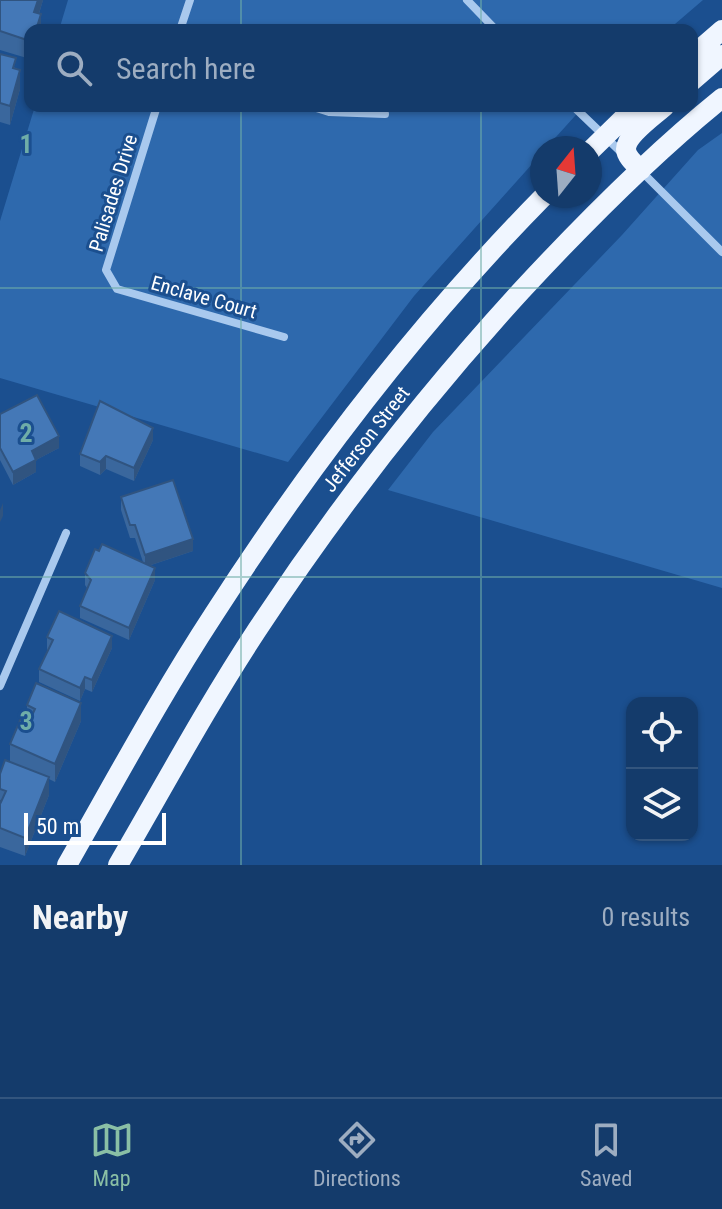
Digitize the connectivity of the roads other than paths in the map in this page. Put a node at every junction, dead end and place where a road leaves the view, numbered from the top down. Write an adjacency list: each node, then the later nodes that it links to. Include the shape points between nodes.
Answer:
1 (190, 0): 3 (street)
2 (467, 0): 4 (street)
3 (182, 24)
4 (490, 24)
5 (722, 30): 6 (main road)
6 (698, 51)
7 (722, 55): 8 (main road)
8 (698, 76)
9 (722, 98): 19 (main road, Jefferson Street)
10 (155, 112): 22 (street, Palisades Drive, via 106,270)
11 (329, 112): 15 (street)
12 (577, 112): 16 (street)
13 (630, 112): 17 (main road)
14 (658, 112): 19 (main road, via 632,136 626,149)
15 (385, 114)
16 (592, 136)
17 (602, 139)
18 (602, 147): 19 (street)
19 (641, 170): 21 (street); 27 (main road, Jefferson Street, via 482,334 326,528 256,631)
20 (532, 208): 26 (main road, Jefferson Street, via 433,317 283,512 213,615)
21 (722, 252)
22 (117, 289): 23 (street, Enclave Court)
23 (284, 337)
24 (66, 533): 25 (street)
25 (0, 686)
26 (67, 865)
27 (118, 865)

